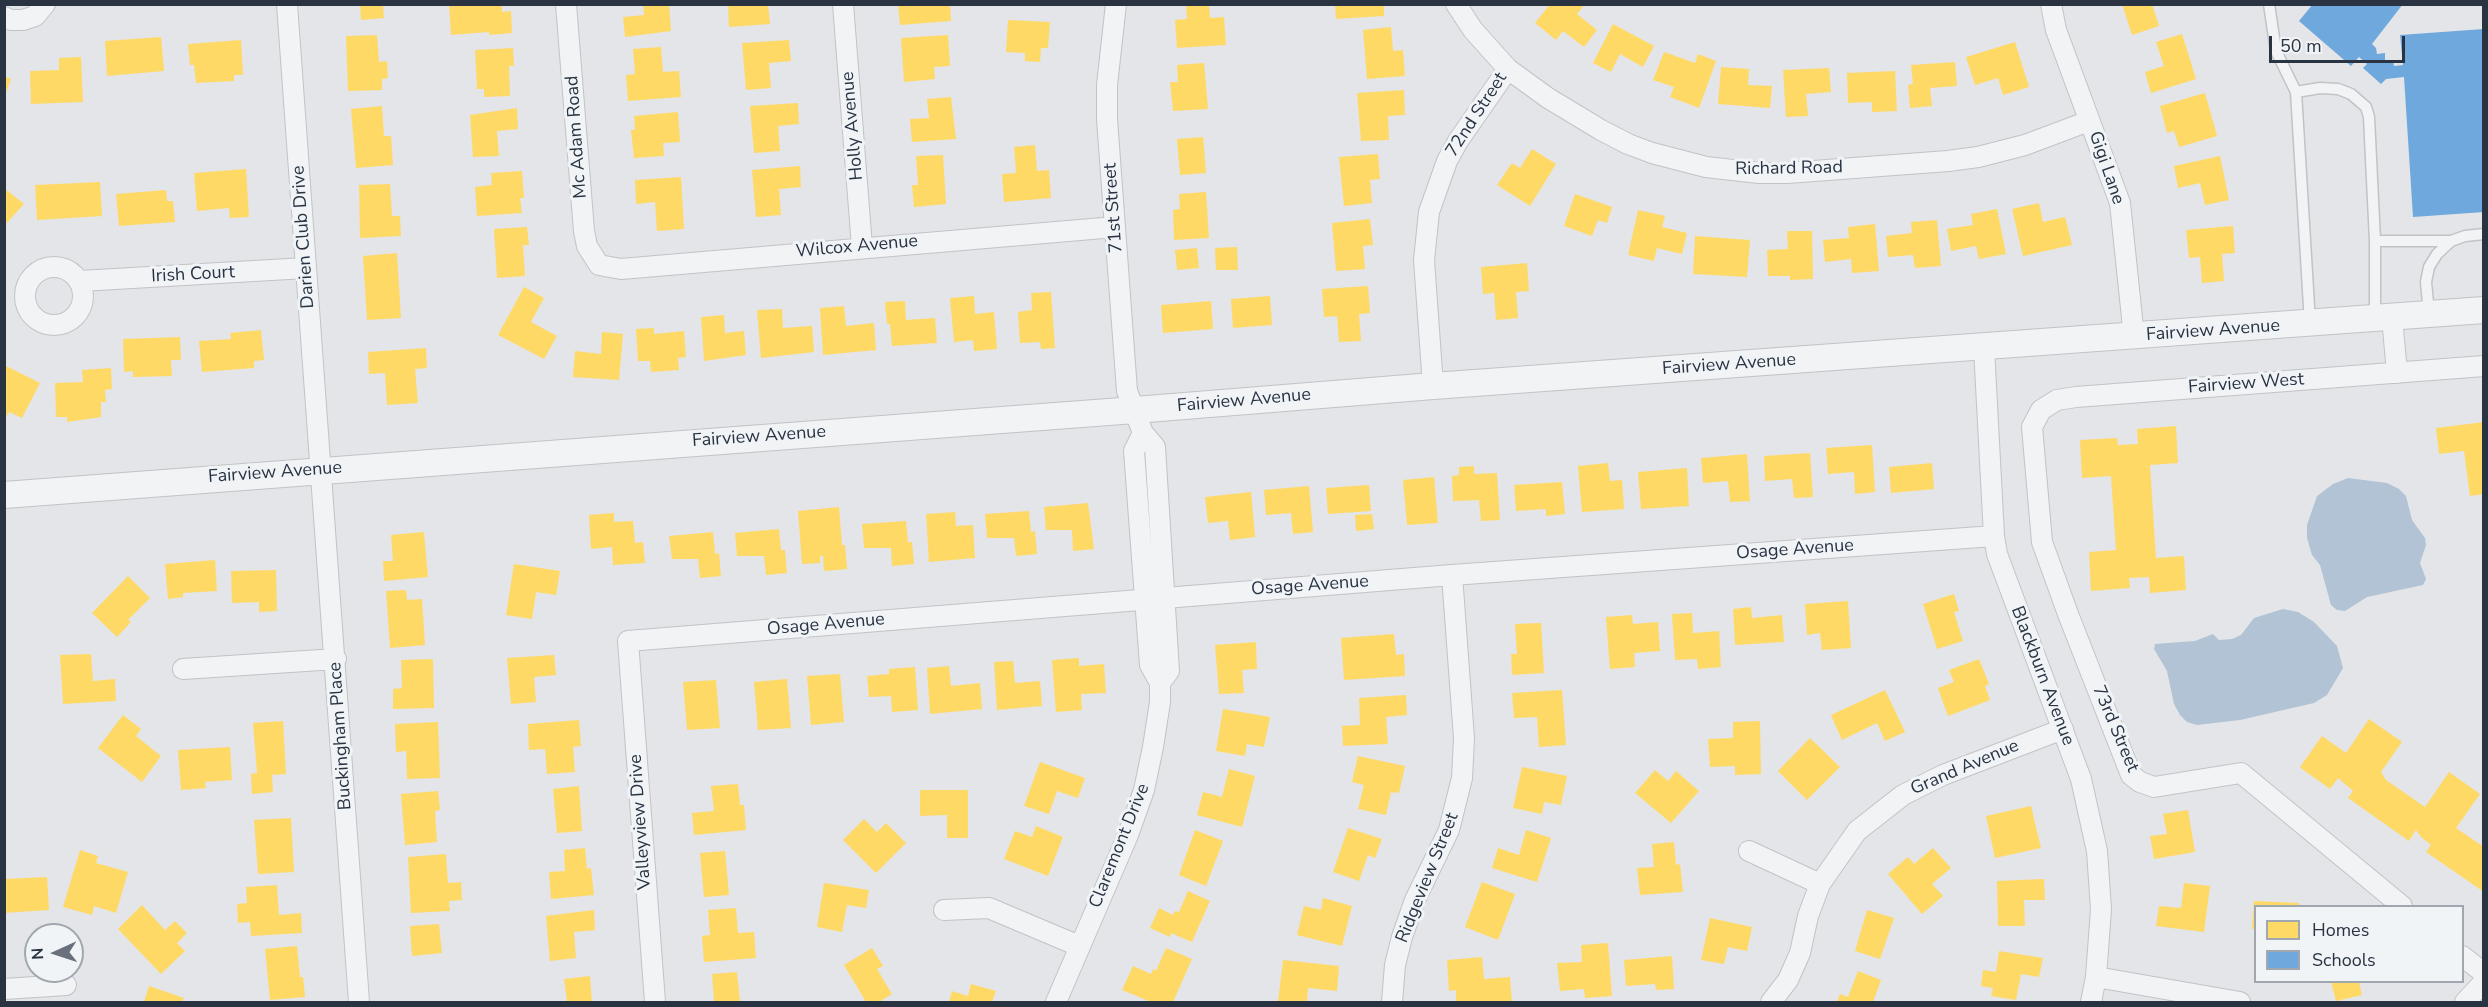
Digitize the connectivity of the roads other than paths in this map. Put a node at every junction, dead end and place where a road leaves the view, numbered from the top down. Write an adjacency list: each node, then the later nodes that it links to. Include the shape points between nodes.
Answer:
1 (45, 4): 9 (street, via 35,16 23,20)
2 (286, 4): 19 (street, Darien Club Drive)
3 (566, 4): 18 (street, Mc Adam Road, via 584,231 587,246)
4 (843, 4): 17 (street, Holly Avenue)
5 (1116, 4): 13 (street, 71st Street, via 1107,85)
6 (1456, 4): 10 (street, 72nd Street, via 1473,30)
7 (2051, 4): 12 (street, Gigi Lane, via 2056,30)
8 (2269, 4): 11 (lane, via 2276,51)
9 (4, 17)
10 (1509, 69): 12 (street, Richard Road, via 1575,116 1628,144 1684,162 1735,171 1787,173 1978,157 2025,145); 29 (street, 72nd Street, via 1458,141 1429,213 1424,260)
11 (2296, 92): 15 (lane, via 2338,89 2366,107); 24 (lane)
12 (2089, 121): 25 (street, Gigi Lane, via 2120,202)
13 (1115, 227): 17 (street, Wilcox Avenue); 31 (street, 71st Street, via 1127,391)
14 (2484, 234): 16 (lane)
15 (2375, 241): 16 (lane); 23 (lane)
16 (2451, 241): 22 (lane, via 2429,267)
17 (862, 247): 18 (street, Wilcox Avenue, via 621,268)
18 (599, 265)
19 (306, 268): 20 (street, Irish Court); 32 (street, Darien Club Drive)
20 (80, 281)
21 (2484, 310): 22 (street, Fairview Avenue)
22 (2429, 314): 23 (street, Fairview Avenue)
23 (2384, 317): 24 (street, Fairview Avenue); 28 (street)
24 (2310, 323): 25 (street, Fairview Avenue)
25 (2134, 337): 26 (street, Fairview Avenue)
26 (1984, 348): 29 (street, Fairview Avenue); 34 (street, Blackburn Avenue)
27 (2484, 366): 28 (street)
28 (2397, 373): 30 (street, Fairview West, via 2076,397 2057,400)
29 (1433, 386): 31 (street, Fairview Avenue)
30 (2042, 410): 43 (street, 73rd Street, via 2032,427 2042,542 2131,775 2154,787 2241,774)
31 (1139, 422): 32 (street, Fairview Avenue); 36 (street, Claremont Drive, via 1134,451)
32 (320, 470): 33 (street, Fairview Avenue); 38 (street, Buckingham Place)
33 (4, 495)
34 (1994, 536): 35 (street, Osage Avenue); 40 (street, Blackburn Avenue, via 2005,576)
35 (1452, 575): 36 (street, Osage Avenue); 55 (street, Ridgeview Street, via 1464,738 1462,778 1449,830 1402,937)
36 (1155, 598): 37 (street, Osage Avenue); 45 (street, Claremont Drive, via 1150,666 1160,683 1159,713 1144,790)
37 (628, 641): 53 (street, Valleyview Drive)
38 (336, 659): 39 (street); 52 (street, Buckingham Place)
39 (183, 669)
40 (2063, 729): 42 (street, Grand Avenue, via 1943,775 1903,795 1857,831); 48 (street, Blackburn Avenue, via 2081,779 2097,850 2101,909)
41 (1749, 851): 42 (street)
42 (1820, 884): 56 (street, Grand Avenue, via 1800,953 1788,980)
43 (2401, 905)
44 (944, 910): 45 (street, via 989,908)
45 (1079, 946): 54 (street, Claremont Drive)
46 (2464, 957): 47 (street)
47 (2484, 973)
48 (2096, 977): 57 (street, Blackburn Avenue); 58 (street)
49 (2484, 982): 59 (street)
50 (66, 985): 51 (street)
51 (4, 989)
52 (359, 1002)
53 (655, 1002)
54 (1056, 1002)
55 (1392, 1002)
56 (1771, 1002)
57 (2091, 1002)
58 (2240, 1002)
59 (2465, 1002)

